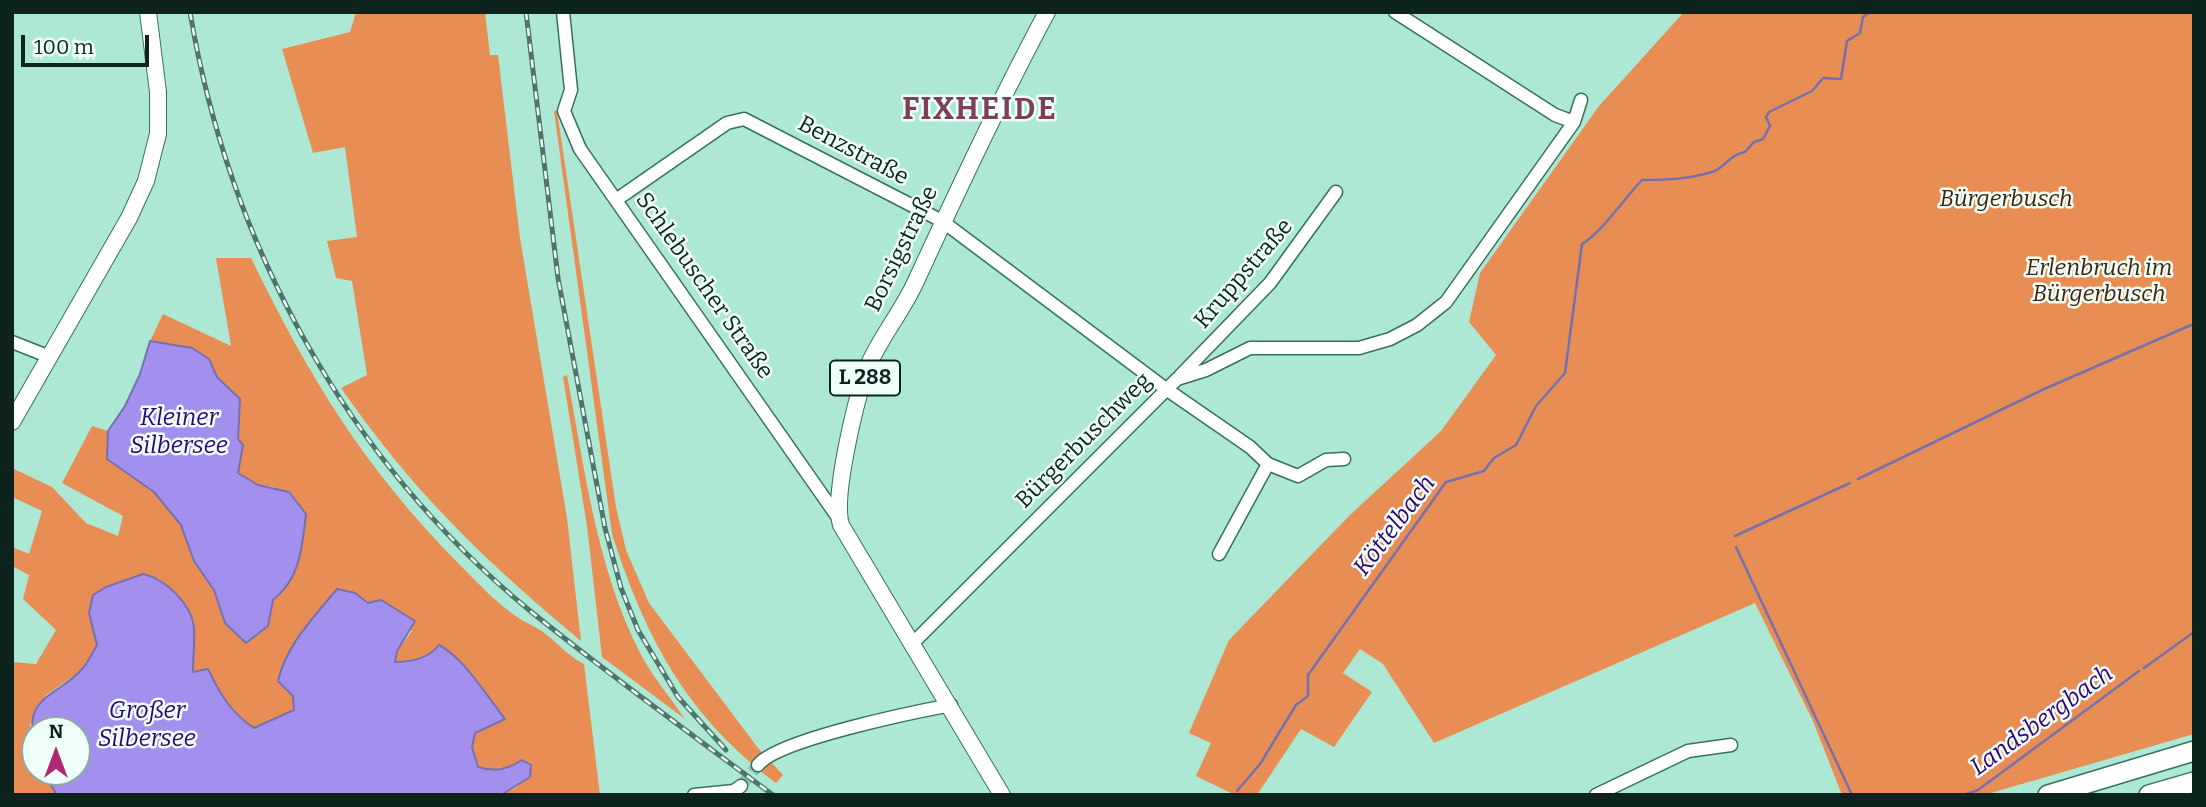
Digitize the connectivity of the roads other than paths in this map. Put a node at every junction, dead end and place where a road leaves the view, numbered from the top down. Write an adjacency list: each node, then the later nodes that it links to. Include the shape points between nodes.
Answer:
1 (148, 12): 11 (main road, via 158,92 158,134 149,169 129,218)
2 (563, 12): 8 (street, Schlebuscher Straße, via 571,90 564,111 580,149)
3 (1047, 12): 9 (main road, Borsigstraße / L 288)
4 (1395, 12): 6 (street, via 1555,115)
5 (1581, 100): 6 (street, Bürgerbuschweg)
6 (1574, 122): 12 (street, Bürgerbuschweg, via 1446,302 1417,325 1359,348 1250,348)
7 (1336, 192): 12 (street, Kruppstraße, via 1270,283)
8 (616, 200): 9 (street, Benzstraße, via 727,123 744,119); 17 (street, Schlebuscher Straße)
9 (942, 221): 13 (street, Benzstraße); 18 (main road, Borsigstraße / L 288, via 908,297 868,366)
10 (12, 342): 11 (street)
11 (50, 357): 14 (main road)
12 (1177, 379): 13 (street, Bürgerbuschweg)
13 (1166, 389): 16 (street, Benzstraße); 21 (street, Bürgerbuschweg)
14 (12, 422)
15 (1344, 459): 16 (street, via 1326,460 1298,476)
16 (1268, 464): 20 (street)
17 (815, 482): 18 (street); 19 (street, Schlebuscher Straße)
18 (841, 485): 19 (main road, Borsigstraße / L 288)
19 (839, 519): 21 (main road, Schlebuscher Straße)
20 (1219, 554)
21 (912, 644): 22 (main road, Schlebuscher Straße)
22 (951, 705): 25 (street, via 783,749); 29 (main road, Schlebuscher Straße)
23 (1731, 745): 30 (street, via 1688,751)
24 (2194, 751): 31 (highway)
25 (758, 765)
26 (2194, 782): 32 (highway)
27 (741, 786): 28 (street, via 734,791)
28 (694, 795)
29 (1002, 795)
30 (1596, 795)
31 (2048, 795)
32 (2149, 795)

